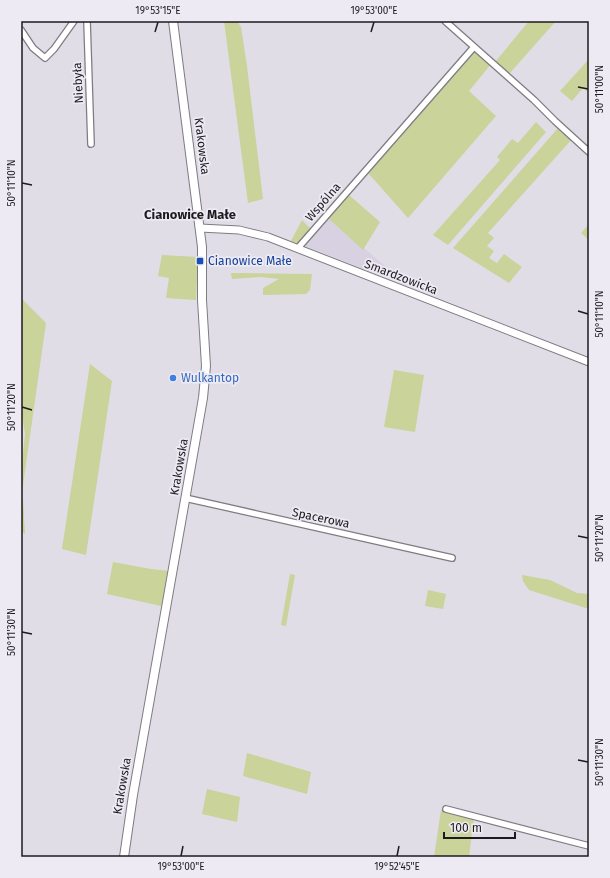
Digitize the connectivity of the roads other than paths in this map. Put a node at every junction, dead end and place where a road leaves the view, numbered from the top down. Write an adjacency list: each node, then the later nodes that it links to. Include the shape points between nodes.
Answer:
1 (74, 21): 5 (street, via 45,58 33,48)
2 (87, 21): 7 (street, Niebyła)
3 (173, 21): 9 (main road, Krakowska)
4 (445, 21): 6 (street)
5 (21, 30)
6 (474, 47): 8 (street); 10 (street, Wspólna)
7 (91, 144)
8 (589, 152)
9 (200, 228): 10 (street, Smardzowicka, via 252,233); 12 (main road, Krakowska, via 206,366 203,398)
10 (298, 248): 11 (street, Smardzowicka)
11 (589, 362)
12 (185, 498): 13 (street, Spacerowa); 16 (main road, Krakowska)
13 (452, 558)
14 (446, 809): 15 (street)
15 (589, 846)
16 (124, 857)

